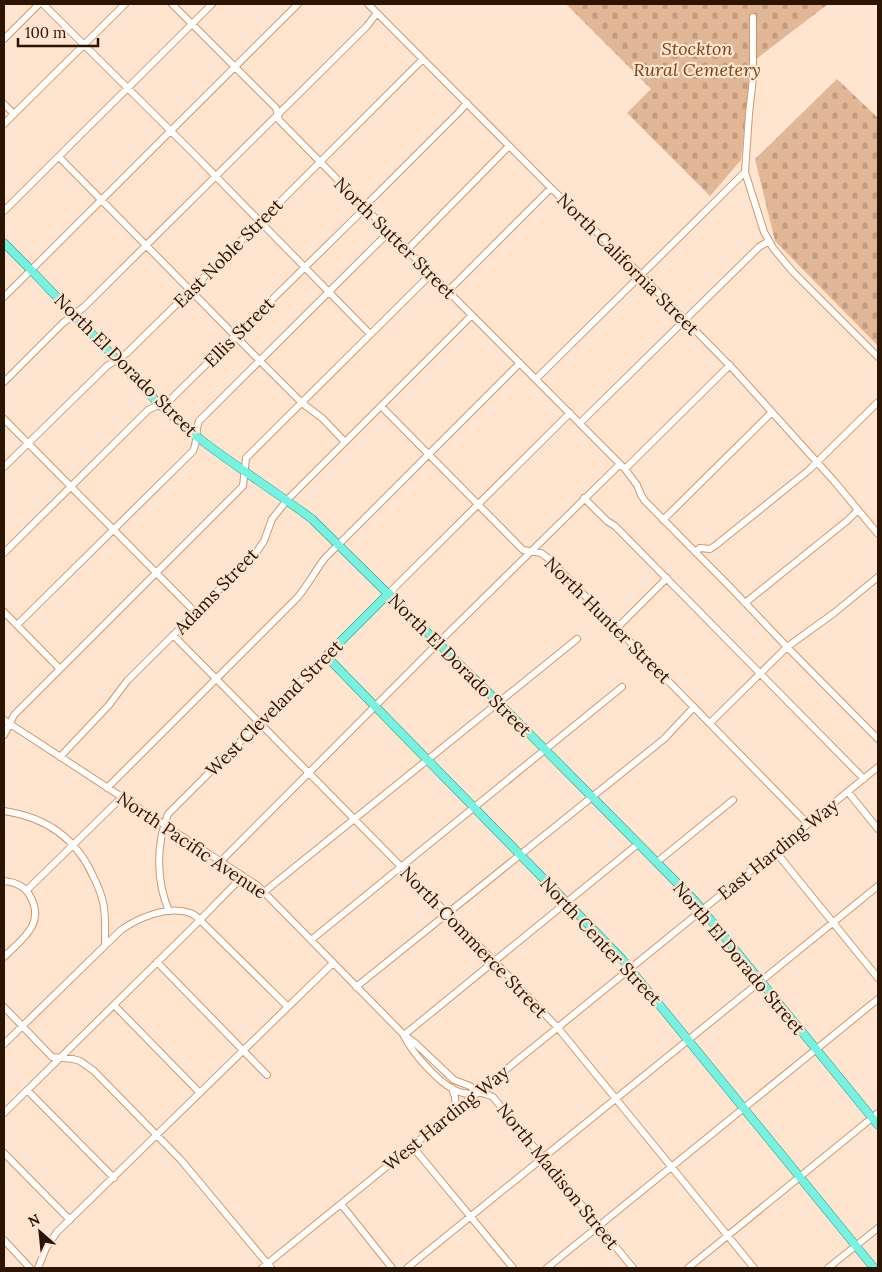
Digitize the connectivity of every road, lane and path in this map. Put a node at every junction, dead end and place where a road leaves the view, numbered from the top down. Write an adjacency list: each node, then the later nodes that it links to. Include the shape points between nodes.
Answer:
1 (39, 4): 11 (street)
2 (44, 4): 12 (street)
3 (125, 4): 12 (street)
4 (172, 4): 10 (street, North Sutter Street)
5 (212, 4): 10 (street)
6 (298, 4): 14 (street)
7 (368, 4): 8 (street, North California Street)
8 (378, 13): 13 (street, North California Street); 19 (street)
9 (752, 17): 25 (street, via 753,78)
10 (192, 24): 14 (street, North Sutter Street); 15 (street)
11 (4, 39)
12 (84, 44): 15 (street); 18 (street)
13 (423, 59): 16 (street, North California Street); 24 (street, East Noble Street)
14 (235, 67): 19 (street, North Sutter Street, via 276,108); 21 (street)
15 (128, 88): 21 (street); 23 (street)
16 (467, 103): 22 (street, North California Street); 29 (street, Ellis Street)
17 (4, 104): 18 (street)
18 (14, 114): 20 (street)
19 (277, 114): 24 (street, North Sutter Street, via 279,120); 26 (street)
20 (4, 124)
21 (170, 131): 26 (street); 28 (street)
22 (509, 146): 27 (street, North California Street); 36 (street)
23 (58, 157): 28 (street); 30 (street)
24 (320, 162): 29 (street, North Sutter Street); 31 (street, East Noble Street)
25 (745, 172): 33 (street); 40 (street)
26 (215, 177): 31 (street); 35 (street)
27 (551, 188): 40 (street, North California Street); 42 (street)
28 (101, 200): 35 (street); 38 (street)
29 (365, 207): 32 (street, North Sutter Street); 37 (street, Ellis Street)
30 (4, 210)
31 (260, 222): 37 (street); 41 (street, East Noble Street)
32 (388, 232): 36 (street, North Sutter Street); 43 (street)
33 (769, 241): 47 (street); 50 (street, via 793,272)
34 (4, 243): 38 (main road, North El Dorado Street)
35 (146, 245): 41 (street); 45 (street)
36 (407, 250): 39 (street, North Sutter Street)
37 (304, 267): 43 (street); 49 (street, Ellis Street)
38 (31, 270): 44 (street); 45 (main road, North El Dorado Street)
39 (431, 274): 42 (street, North Sutter Street); 48 (street)
40 (641, 275): 47 (street, North California Street); 55 (street)
41 (190, 290): 49 (street); 51 (street, East Noble Street, via 127,353)
42 (448, 291): 46 (street, North Sutter Street)
43 (328, 292): 48 (street); 52 (street)
44 (4, 297)
45 (74, 316): 51 (main road, North El Dorado Street); 56 (street)
46 (472, 316): 53 (street, North Sutter Street); 60 (street, Adams Street)
47 (685, 320): 54 (street, North California Street); 64 (street)
48 (370, 334): 58 (street)
49 (235, 336): 52 (street); 59 (street, Ellis Street, via 171,399)
50 (878, 357)
51 (117, 359): 59 (main road, North El Dorado Street); 67 (street, East Noble Street)
52 (260, 361): 58 (street); 65 (street, via 199,421)
53 (520, 363): 55 (street, North Sutter Street); 68 (street)
54 (730, 365): 61 (street, North California Street); 70 (street)
55 (536, 379): 62 (street, North Sutter Street)
56 (4, 382)
57 (878, 402): 69 (street)
58 (302, 403): 66 (street); 72 (street, via 246,458)
59 (159, 404): 65 (main road, North El Dorado Street); 73 (street, Ellis Street, via 148,410)
60 (381, 406): 66 (street, Adams Street); 68 (street, North Hunter Street)
61 (772, 412): 69 (street, North California Street); 78 (street)
62 (570, 413): 64 (street, North Sutter Street); 76 (street)
63 (4, 419): 67 (street)
64 (580, 423): 70 (street, North Sutter Street)
65 (197, 437): 72 (main road, North El Dorado Street); 79 (street, via 193,451)
66 (345, 442): 75 (street, Adams Street)
67 (28, 443): 71 (street, East Noble Street); 73 (street)
68 (429, 455): 76 (street, North Hunter Street); 81 (street)
69 (817, 463): 77 (street, North California Street); 83 (street, via 716,546)
70 (622, 466): 74 (street); 78 (street, North Sutter Street, via 637,485 640,495)
71 (4, 468)
72 (245, 472): 75 (main road, North El Dorado Street); 85 (street, via 243,486)
73 (71, 486): 79 (street); 84 (street, Ellis Street)
74 (584, 498): 82 (street); 87 (street)
75 (287, 500): 81 (main road, North El Dorado Street); 91 (street, Adams Street, via 272,519 256,553)
76 (478, 505): 82 (street, North Hunter Street, via 523,550); 88 (street)
77 (858, 510): 80 (street, North California Street); 89 (street)
78 (663, 520): 83 (street, North Sutter Street)
79 (115, 530): 85 (street); 92 (street)
80 (878, 534)
81 (338, 544): 88 (main road, North El Dorado Street); 101 (street, via 316,569 307,586)
82 (532, 552): 93 (street, North Hunter Street, via 549,559); 96 (street)
83 (695, 552): 89 (street, North Sutter Street)
84 (4, 553)
85 (157, 573): 91 (street); 99 (street)
86 (878, 577): 97 (street)
87 (667, 578): 93 (street); 100 (street)
88 (388, 593): 96 (main road, North El Dorado Street); 98 (main road, West Cleveland Street)
89 (745, 603): 97 (street, North Sutter Street)
90 (4, 612): 92 (street)
91 (196, 613): 94 (street, Adams Street)
92 (17, 625): 99 (street)
93 (617, 628): 105 (street, North Hunter Street)
94 (173, 635): 101 (street, North Commerce Street); 112 (street, Adams Street)
95 (577, 639): 103 (street)
96 (438, 643): 103 (main road, North El Dorado Street); 104 (street)
97 (787, 648): 100 (street); 110 (street, North Sutter Street)
98 (326, 656): 104 (main road, North Center Street); 107 (street, West Cleveland Street)
99 (60, 669): 106 (street)
100 (760, 674): 108 (street); 116 (street)
101 (216, 679): 107 (street, North Commerce Street); 117 (street)
102 (622, 687): 111 (street)
103 (498, 702): 111 (main road, North El Dorado Street); 113 (street)
104 (375, 707): 113 (main road, North Center Street); 115 (street)
105 (694, 707): 108 (street, North Hunter Street); 119 (street, via 664,739)
106 (6, 722): 109 (street); 112 (street, North Pacific Avenue)
107 (260, 722): 115 (street, North Commerce Street); 125 (street, West Cleveland Street, via 168,814)
108 (710, 724): 126 (street, North Hunter Street)
109 (4, 734)
110 (878, 739)
111 (544, 750): 119 (main road, North El Dorado Street); 122 (street)
112 (60, 757): 117 (street, North Pacific Avenue)
113 (427, 760): 122 (main road, North Center Street); 124 (street)
114 (878, 767): 116 (street, East Harding Way)
115 (309, 772): 124 (street, North Commerce Street); 132 (street)
116 (864, 779): 118 (street, East Harding Way)
117 (107, 788): 120 (street, North Pacific Avenue)
118 (848, 792): 126 (street, East Harding Way); 127 (street)
119 (592, 797): 128 (main road, North El Dorado Street); 131 (street)
120 (122, 798): 125 (street, North Pacific Avenue); 129 (street)
121 (733, 800): 133 (street)
122 (474, 808): 131 (main road, North Center Street); 134 (street)
123 (4, 811): 129 (street, via 39,820)
124 (355, 819): 134 (street, North Commerce Street); 139 (street)
125 (164, 824): 132 (street, North Pacific Avenue); 142 (street, via 159,860 164,899)
126 (808, 824): 130 (street, East Harding Way)
127 (878, 829)
128 (638, 844): 133 (main road, North El Dorado Street); 140 (street)
129 (73, 845): 138 (street); 147 (street, via 87,863 102,897)
130 (776, 850): 141 (street, East Harding Way); 145 (street)
131 (520, 855): 140 (main road, North Center Street); 143 (street)
132 (220, 862): 135 (street, North Pacific Avenue)
133 (657, 862): 141 (main road, North El Dorado Street)
134 (401, 867): 143 (street, North Commerce Street); 146 (street)
135 (243, 876): 139 (street, North Pacific Avenue); 144 (street)
136 (4, 881): 138 (street)
137 (878, 886): 145 (street)
138 (27, 890): 148 (street, via 35,904 35,920 28,933)
139 (264, 892): 146 (street, North Pacific Avenue)
140 (567, 903): 149 (street); 152 (main road, North Center Street)
141 (703, 910): 152 (street, East Harding Way); 154 (main road, North El Dorado Street)
142 (169, 911): 144 (street, via 193,914); 147 (street, via 134,921)
143 (448, 914): 149 (street, North Commerce Street); 155 (street)
144 (200, 920): 150 (street); 159 (street)
145 (833, 922): 153 (street); 154 (street)
146 (311, 940): 151 (street, North Pacific Avenue)
147 (105, 944): 160 (street)
148 (4, 957)
149 (494, 961): 161 (street, North Commerce Street); 162 (street)
150 (158, 962): 157 (street); 165 (street)
151 (333, 963): 155 (street, North Pacific Avenue); 159 (street)
152 (630, 968): 161 (street, West Harding Way); 163 (main road, North Center Street)
153 (878, 978)
154 (760, 981): 163 (street); 166 (main road, North El Dorado Street)
155 (356, 987): 162 (street, North Pacific Avenue)
156 (878, 1000): 166 (street)
157 (114, 1005): 167 (street); 171 (street)
158 (4, 1007): 160 (street)
159 (288, 1007): 165 (street)
160 (22, 1026): 164 (street); 167 (street, via 52,1056)
161 (558, 1028): 172 (street, West Harding Way); 173 (street, North Commerce Street)
162 (404, 1035): 169 (street, North Pacific Avenue, via 410,1047 433,1073); 172 (street, North Pacific Avenue, via 454,1080)
163 (688, 1040): 173 (street); 174 (main road, North Center Street)
164 (4, 1044)
165 (244, 1050): 168 (street); 171 (street)
166 (816, 1050): 174 (street); 177 (main road, North El Dorado Street)
167 (61, 1058): 170 (street); 179 (street, via 80,1061 88,1066)
168 (267, 1075)
169 (452, 1088): 172 (street, North Pacific Avenue, via 463,1093); 175 (street)
170 (27, 1090): 176 (street); 185 (street)
171 (200, 1093): 179 (street)
172 (478, 1093): 175 (street, West Harding Way); 182 (street, North Madison Street, via 493,1097)
173 (615, 1099): 182 (street); 183 (street, North Commerce Street)
174 (744, 1108): 183 (street); 184 (main road, North Center Street)
175 (456, 1111): 180 (street, West Harding Way)
176 (4, 1113)
177 (875, 1116): 178 (main road, North El Dorado Street); 184 (street)
178 (878, 1125)
179 (157, 1135): 185 (street); 194 (street)
180 (412, 1146): 186 (street, West Harding Way); 187 (street)
181 (4, 1153): 188 (street)
182 (543, 1158): 187 (street); 189 (street, North Madison Street)
183 (672, 1167): 189 (street); 191 (street, North Commerce Street)
184 (800, 1177): 191 (street); 193 (main road, North Center Street)
185 (114, 1178): 188 (street)
186 (341, 1204): 194 (street, West Harding Way); 197 (street)
187 (470, 1217): 198 (street); 199 (street)
188 (70, 1220): 196 (street, via 52,1239)
189 (598, 1226): 200 (street); 201 (street, North Madison Street)
190 (878, 1228): 193 (street)
191 (728, 1236): 202 (street); 203 (street, North Commerce Street)
192 (4, 1240): 195 (street)
193 (856, 1246): 204 (street); 205 (main road, North Center Street)
194 (267, 1267)
195 (30, 1268)
196 (38, 1268)
197 (392, 1268)
198 (407, 1268)
199 (513, 1268)
200 (547, 1268)
201 (633, 1268)
202 (688, 1268)
203 (754, 1268)
204 (828, 1268)
205 (874, 1268)

